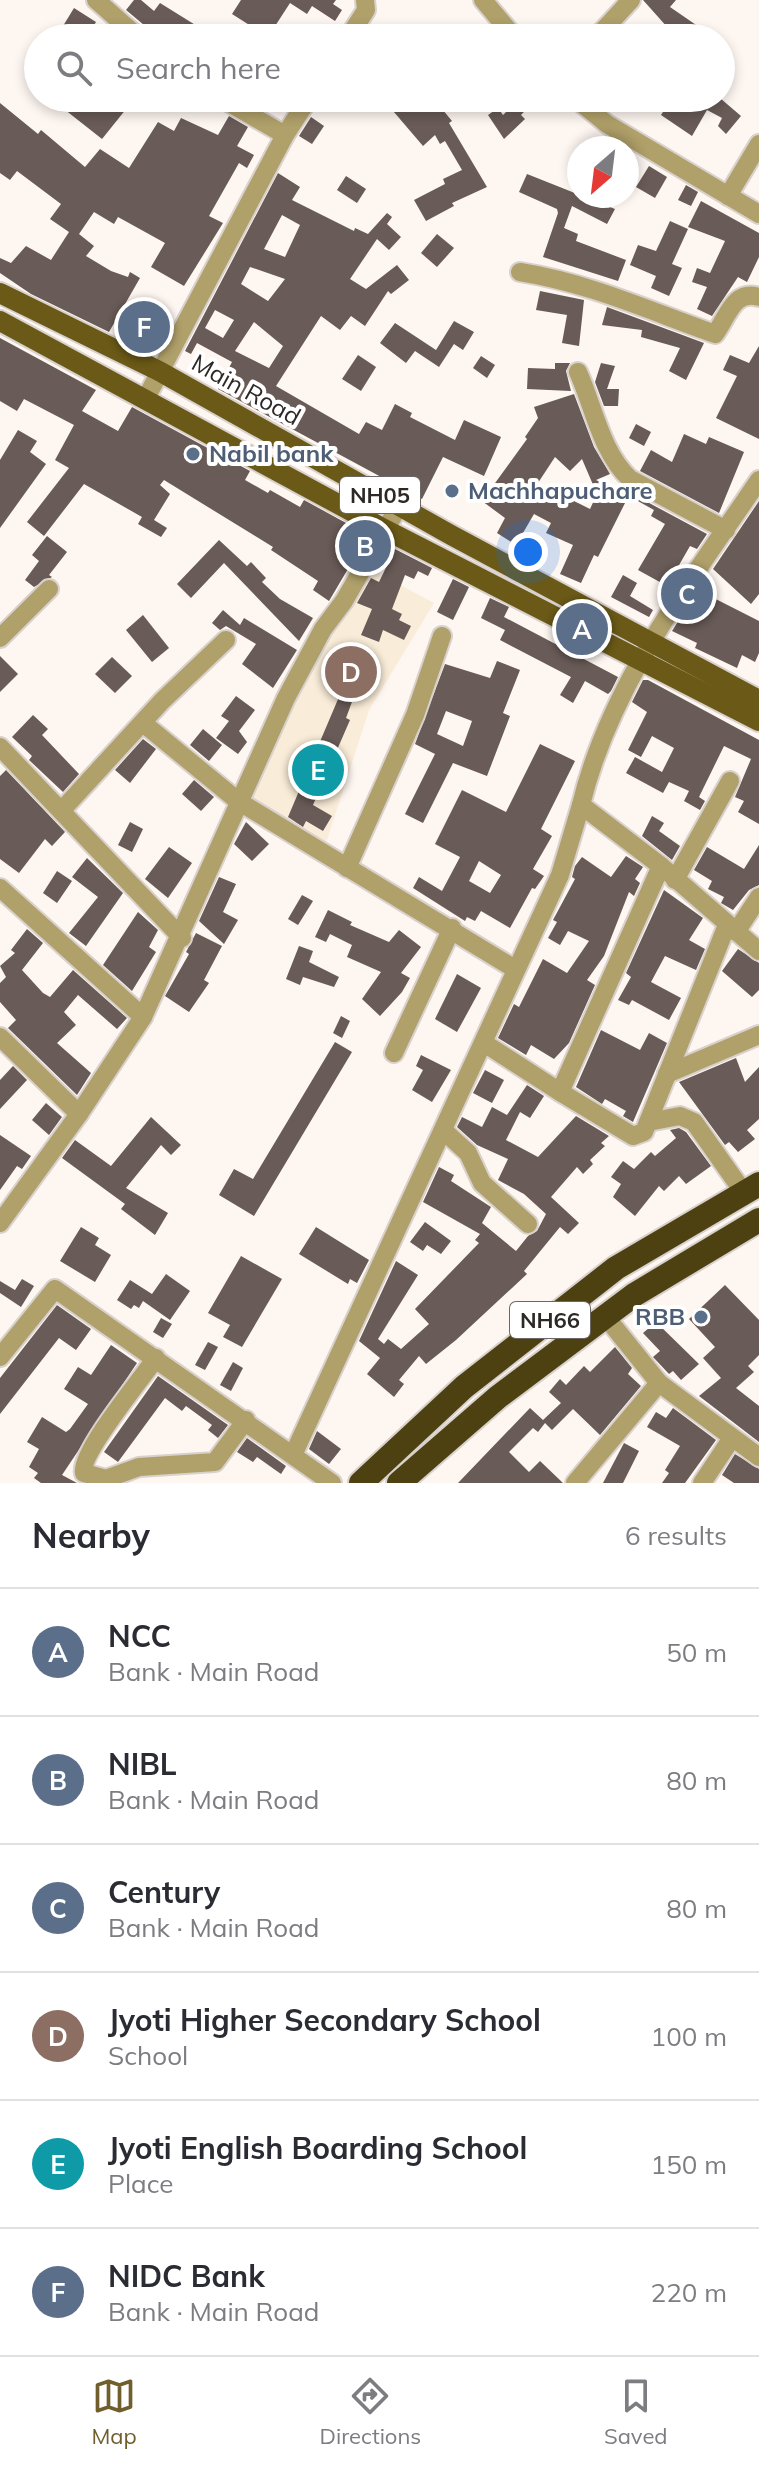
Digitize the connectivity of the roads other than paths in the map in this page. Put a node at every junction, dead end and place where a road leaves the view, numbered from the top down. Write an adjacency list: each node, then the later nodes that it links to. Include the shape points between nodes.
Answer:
1 (96, 0): 5 (street)
2 (365, 0): 6 (street, via 366,10)
3 (483, 0): 7 (street)
4 (631, 0): 8 (street)
5 (123, 24)
6 (357, 24)
7 (503, 24)
8 (609, 24)
9 (245, 112): 12 (street)
10 (300, 112): 12 (street)
11 (592, 112): 14 (street)
12 (285, 135): 20 (street)
13 (759, 144): 14 (street)
14 (728, 196): 15 (street)
15 (759, 214)
16 (520, 272): 18 (street, via 603,291 715,334 739,296)
17 (0, 293): 20 (main road, Main Road / NH05)
18 (759, 297)
19 (0, 321): 22 (main road, NH05)
20 (159, 371): 22 (street); 24 (main road, Main Road / NH05)
21 (578, 372): 26 (street, via 620,470)
22 (145, 400): 25 (main road, NH05)
23 (759, 480): 26 (street)
24 (399, 506): 25 (street); 31 (main road, Main Road / NH05)
25 (386, 530): 32 (main road, NH05); 38 (street, via 323,629)
26 (726, 530): 31 (street)
27 (49, 589): 29 (street)
28 (442, 636): 42 (street, via 415,715)
29 (0, 638)
30 (226, 640): 35 (street)
31 (653, 642): 32 (street); 33 (main road, Main Road / NH05)
32 (642, 660): 34 (main road, NH05); 39 (street, via 591,765)
33 (759, 700)
34 (759, 721)
35 (143, 723): 38 (street); 40 (street)
36 (0, 747): 40 (street)
37 (730, 781): 43 (street)
38 (238, 801): 42 (street); 48 (street)
39 (581, 805): 41 (street); 50 (street, via 560,875)
40 (62, 810): 48 (street)
41 (661, 866): 43 (street); 57 (street)
42 (347, 868): 46 (street)
43 (675, 880): 47 (street)
44 (0, 888): 51 (street)
45 (759, 897): 47 (street)
46 (452, 928): 50 (street); 55 (street)
47 (732, 928): 49 (street); 56 (street)
48 (182, 938): 51 (street)
49 (759, 951)
50 (515, 969): 54 (street)
51 (143, 1017): 58 (street)
52 (759, 1035): 56 (street)
53 (0, 1037): 58 (street)
54 (484, 1043): 57 (street); 60 (street)
55 (394, 1053)
56 (667, 1074): 59 (street)
57 (560, 1092): 59 (street, via 633,1136 644,1132)
58 (79, 1114): 63 (street)
59 (648, 1122): 61 (street, via 680,1116 694,1122)
60 (444, 1131): 64 (street, via 468,1153 482,1183); 71 (street)
61 (751, 1189): 74 (highway, NH66, via 616,1268 464,1387)
62 (759, 1220): 65 (highway, NH66)
63 (0, 1223)
64 (528, 1224)
65 (606, 1317): 68 (street); 75 (highway, NH66, via 498,1397)
66 (0, 1357): 67 (street, via 55,1289)
67 (156, 1358): 69 (street); 69 (street, via 94,1446 84,1473 106,1479 139,1467 215,1462)
68 (659, 1383): 70 (street); 76 (street)
69 (246, 1420): 71 (street)
70 (732, 1438): 72 (street); 77 (street)
71 (294, 1453): 73 (street)
72 (759, 1457)
73 (332, 1483)
74 (361, 1483)
75 (399, 1483)
76 (575, 1483)
77 (702, 1483)

